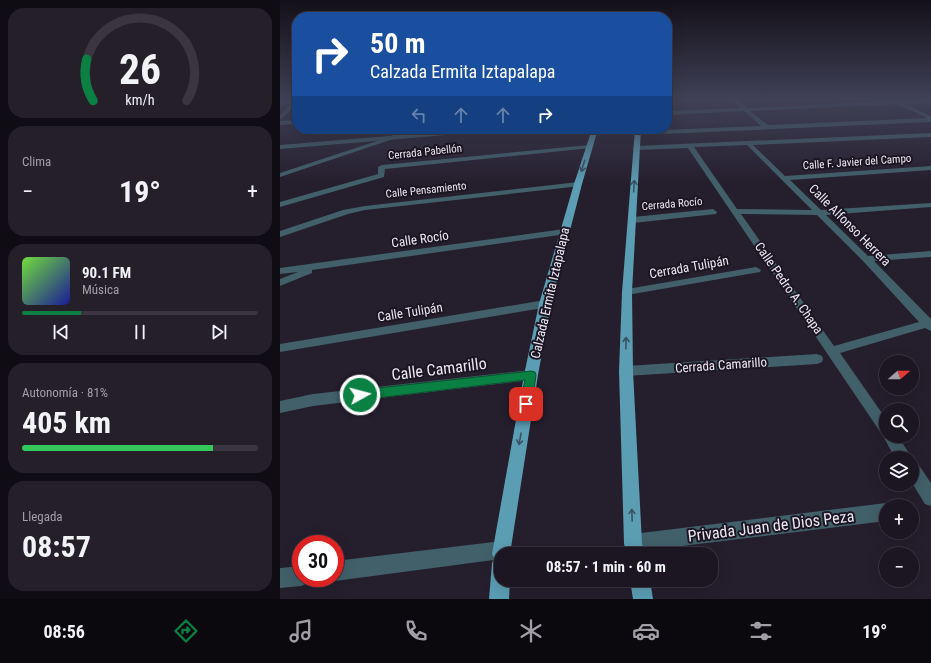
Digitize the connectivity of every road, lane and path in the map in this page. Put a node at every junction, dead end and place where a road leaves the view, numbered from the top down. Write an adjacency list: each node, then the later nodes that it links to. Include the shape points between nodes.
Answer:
1 (766, 127): 2 (street)
2 (672, 130)
3 (396, 134): 9 (street)
4 (402, 134): 9 (street)
5 (432, 134): 9 (street)
6 (593, 134): 13 (main road, Calzada Ermita Iztapalapa)
7 (638, 134): 14 (main road)
8 (931, 135): 10 (street)
9 (394, 137): 12 (street); 16 (street)
10 (749, 144): 11 (street); 17 (street, Calle Alfonso Herrera)
11 (690, 146): 14 (street); 21 (street, Calle Pedro A. Chapa)
12 (280, 147)
13 (589, 147): 18 (main road, Calzada Ermita Iztapalapa, one-way to 18); 19 (street, Cerrada Pabellón, via 382,167 380,175)
14 (636, 148): 24 (main road, one-way to 14)
15 (931, 168): 17 (street, Calle F. Javier del Campo)
16 (280, 175)
17 (784, 178): 23 (street, Calle Alfonso Herrera)
18 (578, 184): 25 (main road, Calzada Ermita Iztapalapa); 26 (street, Calle Pensamiento, via 365,208)
19 (280, 205)
20 (931, 205): 23 (street)
21 (735, 211): 23 (street); 37 (street, Calle Pedro A. Chapa)
22 (713, 212): 24 (street, Cerrada Rocío)
23 (820, 213): 28 (street, Calle Alfonso Herrera)
24 (633, 220): 33 (main road)
25 (564, 232): 29 (street, Calle Rocío); 34 (main road, Calzada Ermita Iztapalapa)
26 (280, 234)
27 (931, 254): 28 (street)
28 (866, 259): 35 (street, Calle Alfonso Herrera)
29 (323, 265): 31 (street, Calle Rocío); 32 (street)
30 (756, 270): 33 (street, Cerrada Tulipán)
31 (280, 271)
32 (280, 283)
33 (627, 292): 39 (main road, one-way to 33)
34 (545, 304): 36 (street, Calle Tulipán); 40 (main road, Calzada Ermita Iztapalapa)
35 (930, 324): 37 (street)
36 (280, 348)
37 (833, 351): 42 (street, Calle Pedro A. Chapa)
38 (817, 359): 39 (street, Cerrada Camarillo)
39 (626, 371): 47 (main road, one-way to 39)
40 (531, 375): 41 (street, Calle Camarillo, via 313,400); 46 (main road, Calzada Ermita Iztapalapa, one-way to 46)
41 (280, 407)
42 (879, 420)
43 (919, 480): 44 (street)
44 (931, 498)
45 (879, 513): 48 (street, Privada Juan de Dios Peza)
46 (502, 547)
47 (634, 547)
48 (641, 547)
49 (494, 557): 50 (street)
50 (344, 570)
51 (292, 577): 52 (street)
52 (280, 578)
53 (500, 587): 55 (main road, Calzada Ermita Iztapalapa)
54 (641, 587): 56 (main road)
55 (500, 599)
56 (643, 599)

